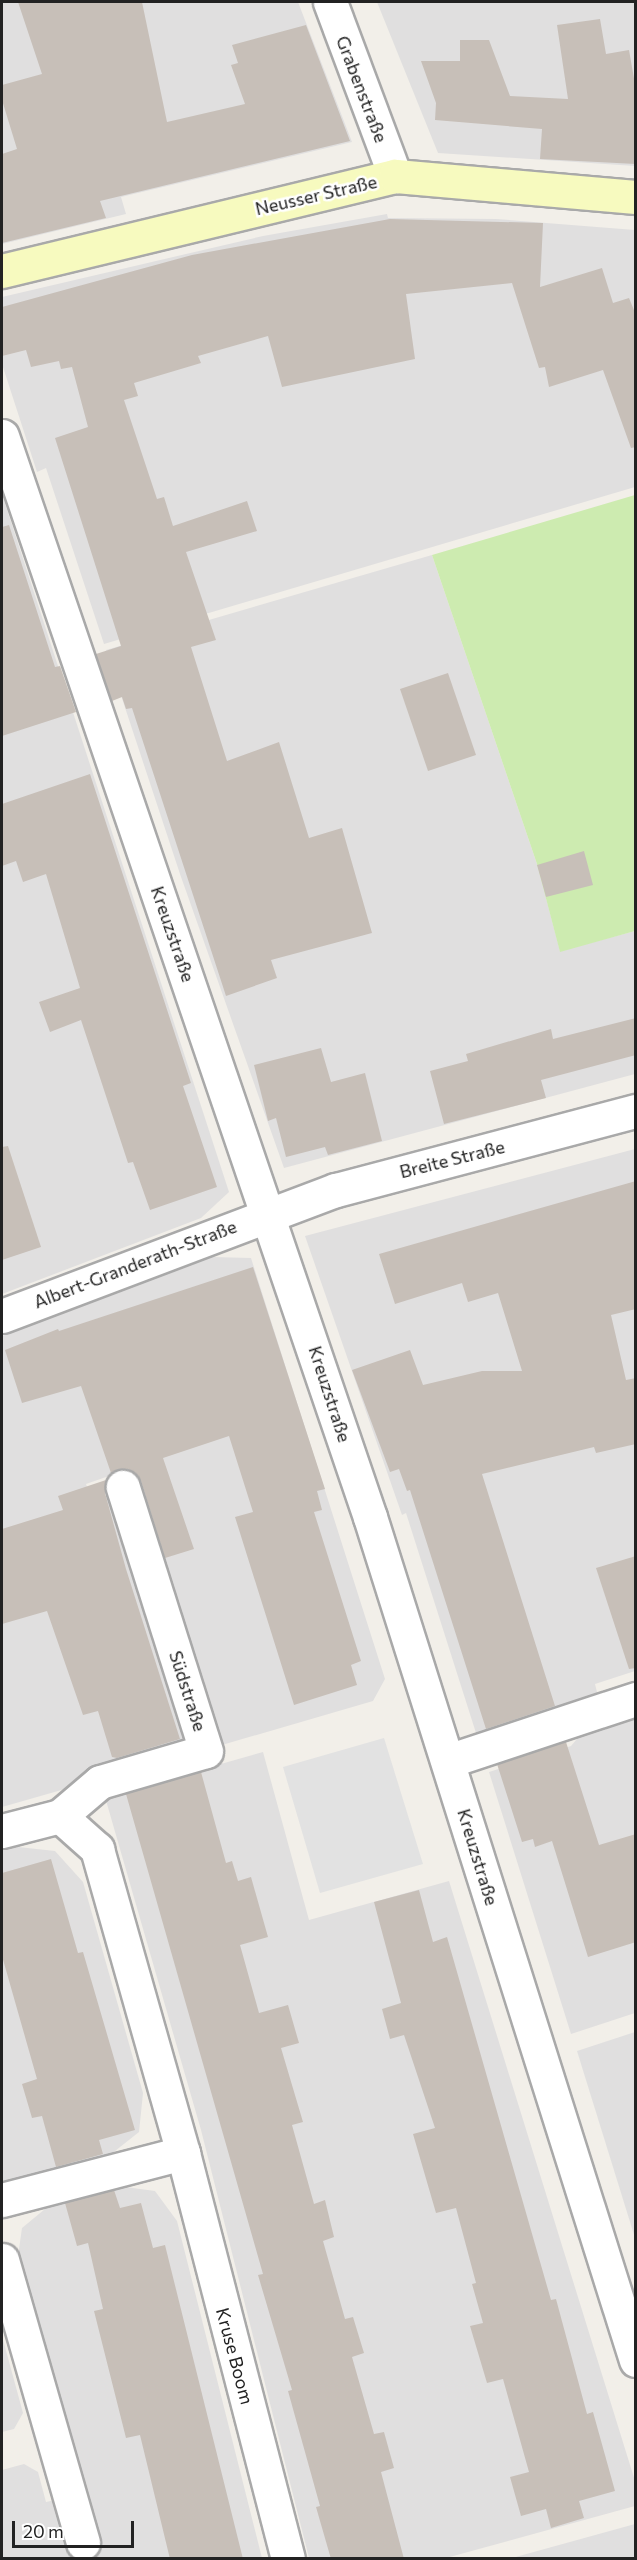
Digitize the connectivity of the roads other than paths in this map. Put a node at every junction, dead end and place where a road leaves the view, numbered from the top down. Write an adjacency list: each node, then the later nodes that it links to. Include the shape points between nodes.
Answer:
1 (330, 2): 2 (street, Grabenstraße)
2 (395, 176): 3 (street, Neusser Straße); 4 (street, Neusser Straße)
3 (636, 197)
4 (2, 271)
5 (2, 436): 7 (street, Kreuzstraße)
6 (636, 1111): 7 (street, Breite Straße, via 393,1174)
7 (269, 1212): 8 (street, Albert-Granderath-Straße); 11 (street, Kreuzstraße)
8 (2, 1316)
9 (123, 1486): 12 (street, Südstraße, via 207,1751 100,1782)
10 (636, 1699): 11 (street)
11 (448, 1761): 17 (street, Kreuzstraße)
12 (60, 1816): 13 (street, Südstraße); 14 (street, Kruse Boom, via 97,1849)
13 (2, 1831)
14 (183, 2153): 15 (street); 19 (street, Kruse Boom)
15 (2, 2200)
16 (2, 2260): 18 (street)
17 (636, 2360)
18 (83, 2543)
19 (288, 2559)

